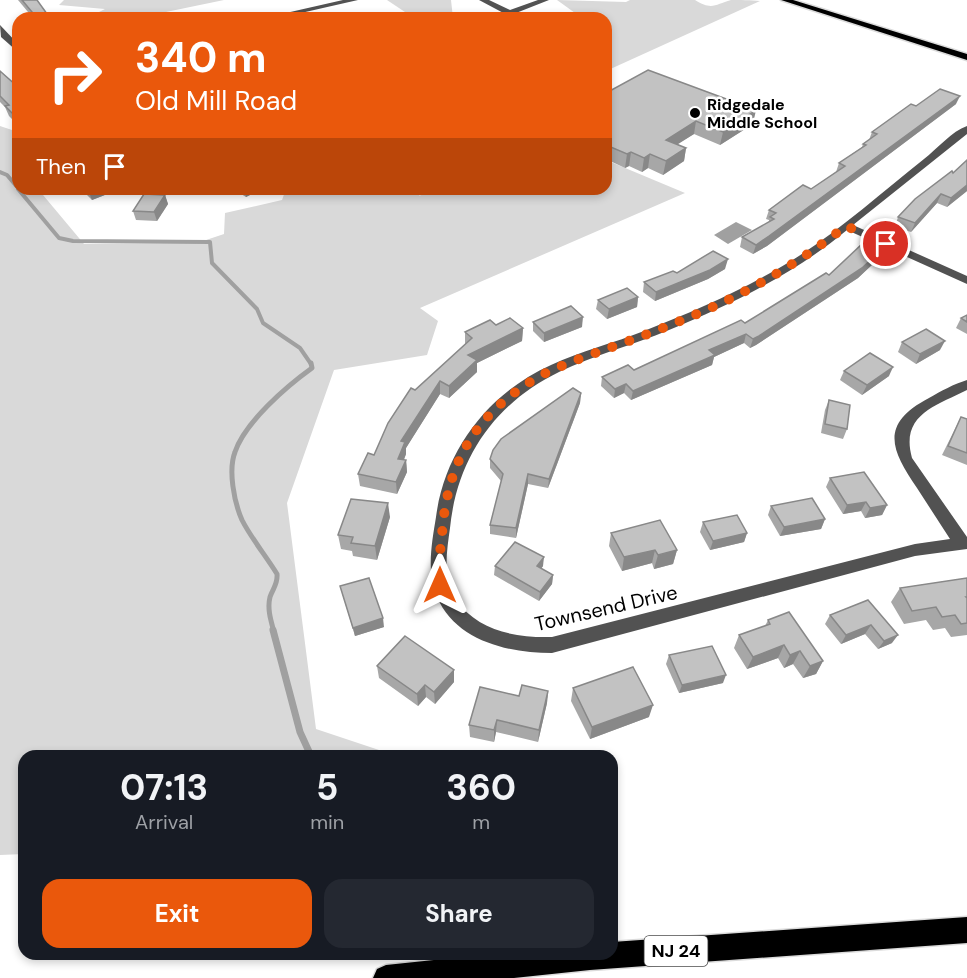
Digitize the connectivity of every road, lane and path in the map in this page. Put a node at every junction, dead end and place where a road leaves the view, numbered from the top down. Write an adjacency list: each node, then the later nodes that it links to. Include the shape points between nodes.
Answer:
1 (354, 0): 5 (street)
2 (483, 0): 6 (street)
3 (545, 0): 7 (street)
4 (785, 0): 10 (main road)
5 (297, 12)
6 (506, 12)
7 (515, 12)
8 (0, 27): 9 (street)
9 (12, 43)
10 (967, 57)
11 (967, 129): 12 (street, Townsend Drive)
12 (960, 142): 13 (street, Townsend Drive)
13 (846, 226): 14 (street); 16 (street, Townsend Drive, via 802,259 748,290 669,326 542,375 502,403 472,436 450,479 444,505 440,585 456,613 488,636 508,643 552,645 838,568)
14 (967, 280)
15 (967, 385): 16 (street, via 911,416 899,436 905,459)
16 (965, 543)
17 (967, 930): 18 (highway, NJ 24)
18 (618, 955)
19 (561, 960): 20 (highway, NJ 24)
20 (386, 978)

